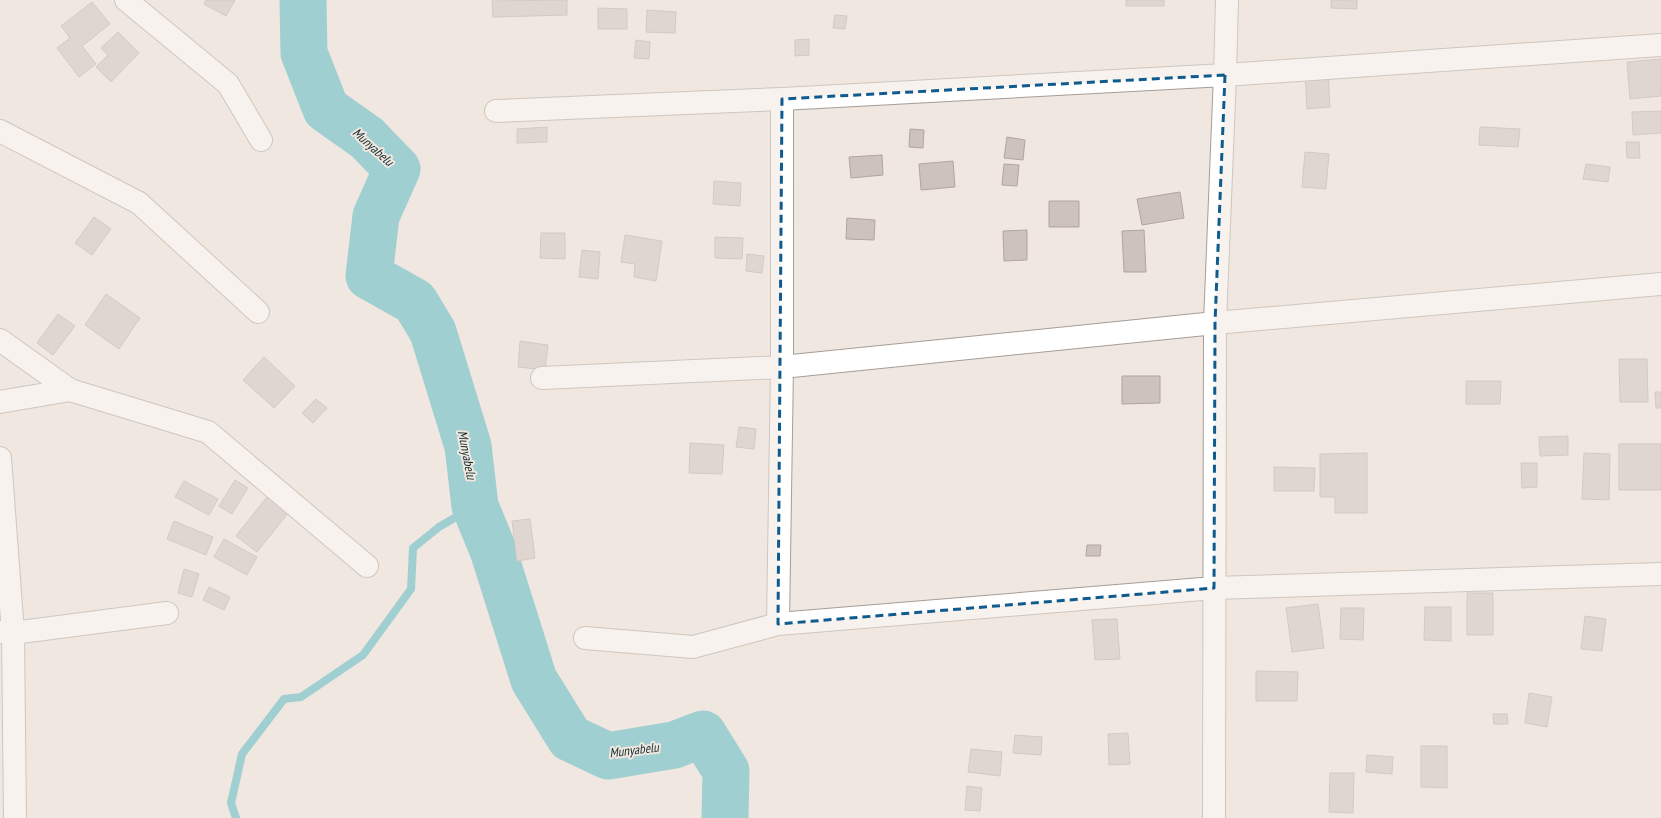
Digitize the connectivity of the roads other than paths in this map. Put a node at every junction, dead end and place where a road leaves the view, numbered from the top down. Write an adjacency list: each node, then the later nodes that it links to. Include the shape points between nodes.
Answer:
1 (126, 0): 8 (street, via 228,84)
2 (1227, 0): 4 (street)
3 (1661, 45): 4 (street)
4 (1225, 75): 5 (street); 11 (street)
5 (782, 99): 6 (street); 13 (street)
6 (496, 111)
7 (0, 132): 10 (street, via 139,203)
8 (261, 140)
9 (1661, 284): 11 (street)
10 (258, 312)
11 (1215, 322): 13 (street); 20 (street)
12 (0, 340): 15 (street)
13 (782, 367): 14 (street); 22 (street)
14 (542, 378)
15 (70, 390): 16 (street); 18 (street, via 208,432)
16 (0, 402)
17 (0, 458): 23 (street)
18 (367, 566)
19 (1661, 574): 20 (street)
20 (1214, 588): 22 (street); 26 (street)
21 (167, 613): 23 (street)
22 (778, 624): 24 (street, via 693,647)
23 (6, 632): 25 (street)
24 (585, 638)
25 (15, 818)
26 (1214, 818)

